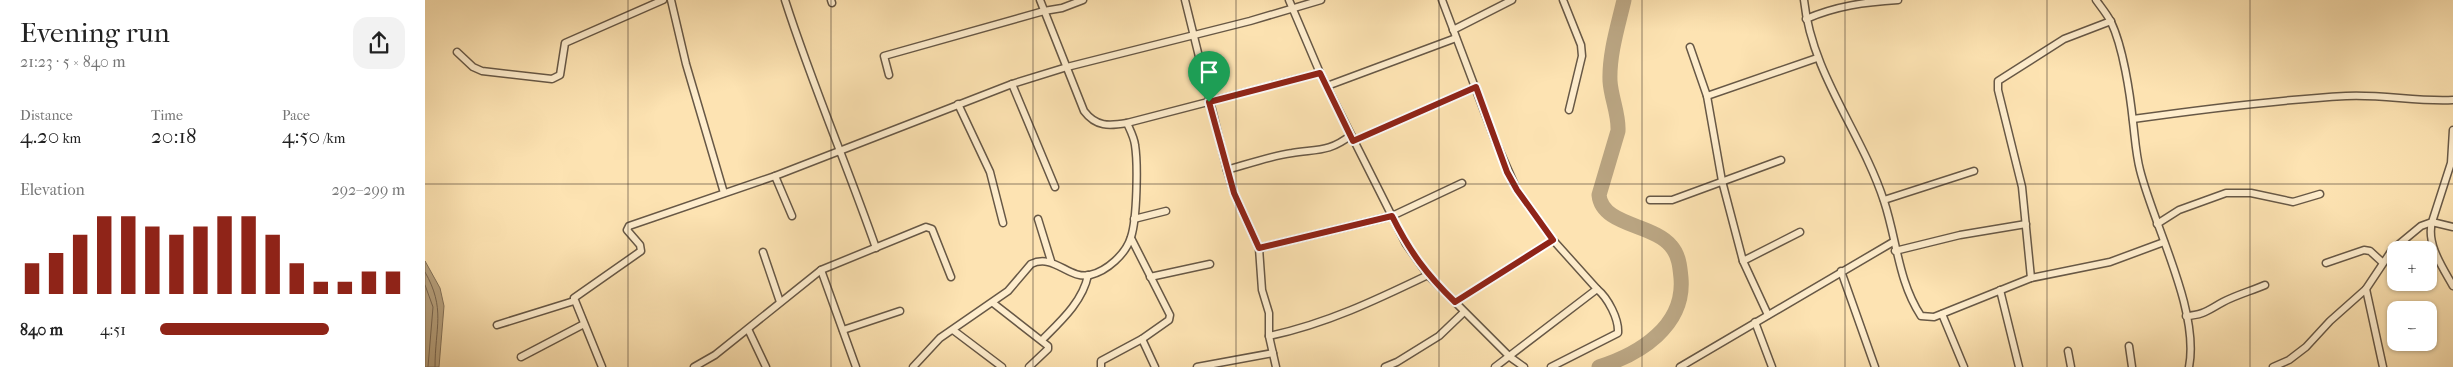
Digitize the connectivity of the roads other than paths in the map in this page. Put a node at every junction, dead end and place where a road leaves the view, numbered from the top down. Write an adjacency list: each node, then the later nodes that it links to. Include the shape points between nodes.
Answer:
1 (663, 0): 23 (street, via 565,43 560,75 552,79 483,71 473,67)
2 (671, 0): 48 (street, via 686,64)
3 (785, 0): 40 (street)
4 (1040, 0): 16 (street)
5 (1083, 0): 16 (street)
6 (1185, 0): 20 (street)
7 (1289, 0): 15 (street)
8 (1321, 0): 15 (street)
9 (1442, 0): 19 (street)
10 (1512, 0): 19 (street)
11 (1563, 0): 35 (street, via 1581,45 1582,56)
12 (1804, 0): 17 (street)
13 (1898, 0): 17 (street, via 1849,5)
14 (2096, 0): 18 (street)
15 (1293, 9): 20 (street); 26 (street)
16 (1044, 11): 25 (street); 27 (street, via 884,56)
17 (1806, 19): 24 (street)
18 (2111, 21): 36 (street); 59 (street, via 2064,39 1998,81 2019,171)
19 (1453, 30): 21 (street)
20 (1194, 36): 25 (street); 33 (street)
21 (1456, 38): 29 (street); 30 (street)
22 (1690, 48): 31 (street)
23 (457, 52)
24 (1817, 58): 31 (street); 51 (street)
25 (1067, 67): 28 (street); 37 (street, via 1084,111 1090,118 1110,126)
26 (1320, 73): 29 (street); 33 (street)
27 (889, 75)
28 (1012, 84): 34 (street); 47 (street)
29 (1327, 86): 39 (street)
30 (1476, 87): 39 (street); 64 (street, via 1507,172)
31 (1707, 96): 45 (street)
32 (2453, 100): 36 (street, via 2348,96 2237,104)
33 (1209, 102): 37 (street); 42 (street)
34 (957, 104): 40 (street); 58 (street, via 991,172)
35 (1569, 110)
36 (2133, 119): 60 (street, via 2139,168)
37 (1127, 123): 56 (street, via 1136,152)
38 (2453, 130): 57 (street, via 2451,163)
39 (1352, 138): 42 (street, via 1323,150 1291,153); 54 (street)
40 (840, 151): 44 (street); 67 (street)
41 (1781, 160): 45 (street)
42 (1227, 170): 68 (street)
43 (1974, 171): 51 (street)
44 (775, 176): 48 (street); 53 (street)
45 (1722, 181): 50 (street, via 1672,200); 72 (street)
46 (1462, 183): 54 (street)
47 (1055, 187)
48 (724, 192): 88 (street, via 629,226 627,230 641,251 576,296)
49 (2321, 194): 60 (street, via 2293,202 2251,193 2226,193 2179,210)
50 (1650, 200)
51 (1883, 200): 65 (street)
52 (1165, 210): 56 (street)
53 (792, 216)
54 (1392, 216): 68 (street); 79 (street)
55 (1038, 219): 71 (street)
56 (1134, 219): 63 (street)
57 (2431, 222): 61 (street); 73 (street, via 2406,237); 84 (street, via 2430,237)
58 (1003, 223)
59 (2026, 224): 70 (street, via 1960,235); 82 (street)
60 (2157, 224): 66 (street)
61 (2453, 227)
62 (1800, 232): 72 (street)
63 (1131, 238): 78 (street, via 1113,261); 81 (street)
64 (1553, 240): 85 (street); 90 (street)
65 (1893, 242): 70 (street); 77 (street)
66 (2164, 242): 82 (street, via 2110,262); 96 (street)
67 (876, 248): 76 (street); 80 (street, via 929,227)
68 (1259, 248): 103 (street, via 1262,290 1269,313)
69 (763, 252): 89 (street)
70 (1895, 252): 94 (street, via 1907,291 1921,316)
71 (1051, 261): 78 (street); 91 (street, via 1031,264 1008,292)
72 (1743, 261): 95 (street)
73 (2382, 262): 74 (street, via 2364,250); 86 (street)
74 (2327, 263)
75 (1210, 264): 81 (street)
76 (821, 270): 89 (street); 101 (street)
77 (1841, 270): 95 (street); 129 (street)
78 (1088, 275): 104 (street, via 1085,289)
79 (1427, 275): 90 (street); 103 (street, via 1338,316 1303,329)
80 (951, 277)
81 (1151, 277): 105 (street, via 1169,320)
82 (2031, 278): 87 (street)
83 (2265, 285): 96 (street, via 2205,313)
84 (2453, 286)
85 (1597, 289): 110 (street); 126 (street, via 1605,296 1618,334)
86 (2366, 289): 135 (street, via 2306,347); 136 (street)
87 (2001, 290): 94 (street); 131 (street)
88 (574, 301): 98 (street); 99 (street)
89 (780, 302): 100 (street)
90 (1455, 302): 93 (street)
91 (993, 303): 102 (street); 104 (street)
92 (900, 311): 101 (street)
93 (1464, 312): 110 (street); 123 (street, via 1439,336)
94 (1942, 314): 130 (street)
95 (1769, 315): 97 (street)
96 (2186, 316): 134 (street, via 2191,356)
97 (1755, 322): 111 (street); 128 (street)
98 (497, 324)
99 (584, 324): 109 (street); 112 (street)
100 (748, 328): 113 (street, via 715,355); 114 (street)
101 (843, 330): 115 (street)
102 (953, 330): 116 (street, via 928,349); 117 (street)
103 (1269, 336): 108 (street)
104 (1043, 339): 118 (street, via 1048,349)
105 (1141, 339): 119 (street, via 1101,361); 120 (street)
106 (2129, 346): 133 (street)
107 (2068, 350): 132 (street)
108 (1273, 352): 121 (street); 122 (street)
109 (521, 357)
110 (1509, 357): 124 (street); 125 (street)
111 (1689, 364): 127 (street)
112 (602, 367)
113 (694, 367)
114 (766, 367)
115 (857, 367)
116 (913, 367)
117 (1002, 367)
118 (1029, 367)
119 (1101, 367)
120 (1155, 367)
121 (1197, 367)
122 (1276, 367)
123 (1385, 367)
124 (1495, 367)
125 (1524, 367)
126 (1551, 367)
127 (1680, 367)
128 (1772, 367)
129 (1875, 367)
130 (1964, 367)
131 (2019, 367)
132 (2071, 367)
133 (2132, 367)
134 (2189, 367)
135 (2273, 367)
136 (2383, 367)

